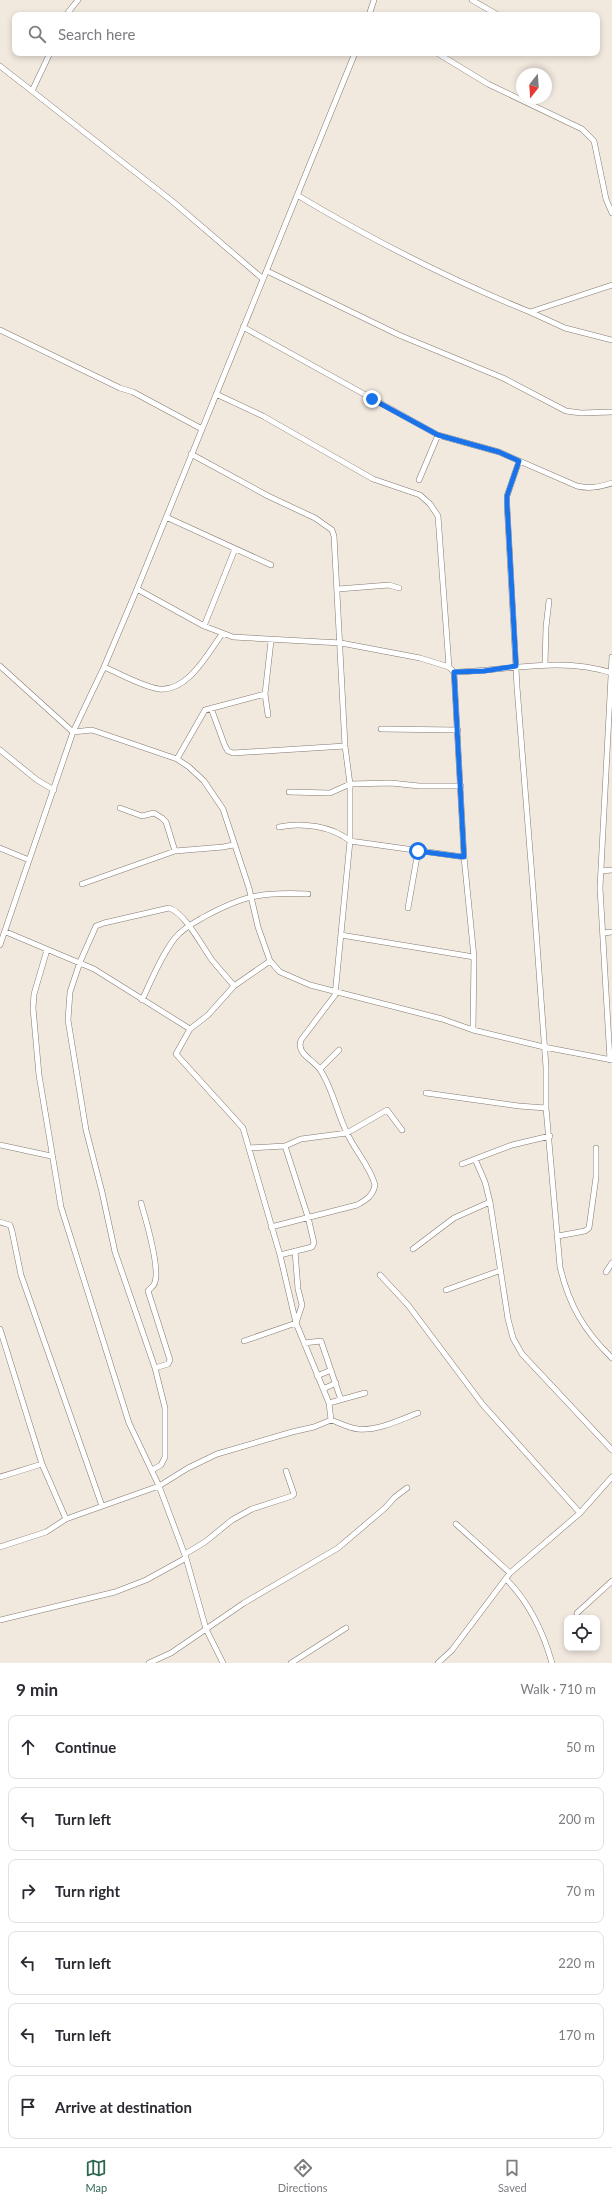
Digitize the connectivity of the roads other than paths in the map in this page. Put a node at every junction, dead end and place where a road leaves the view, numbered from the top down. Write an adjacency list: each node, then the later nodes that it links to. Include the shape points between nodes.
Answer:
1 (78, 0): 4 (street)
2 (374, 0): 5 (street)
3 (472, 0): 6 (street)
4 (68, 12)
5 (370, 12)
6 (493, 12)
7 (49, 56): 11 (street)
8 (354, 56): 12 (street)
9 (441, 56): 13 (street, via 488,84 582,129 594,141 606,199)
10 (0, 66): 11 (street)
11 (32, 91): 15 (street, via 172,201)
12 (298, 195): 14 (street); 17 (street, via 405,256)
13 (612, 213)
14 (267, 270): 15 (street); 22 (street, via 399,335 503,378 566,411)
15 (263, 279): 18 (street)
16 (612, 285): 17 (street)
17 (530, 312): 20 (street, via 564,328)
18 (244, 328): 21 (street); 24 (street)
19 (0, 330): 23 (street, via 133,392)
20 (612, 340)
21 (216, 394): 23 (street); 45 (street, via 263,416 373,479 420,495 430,504 438,516)
22 (612, 412)
23 (202, 429): 25 (street)
24 (438, 435): 26 (street, via 499,452); 27 (street)
25 (191, 454): 29 (street); 34 (street, via 268,496 315,518 332,530)
26 (519, 461): 28 (street, via 535,466 565,482 586,488 598,488); 43 (street, via 507,496)
27 (420, 480)
28 (612, 483)
29 (166, 516): 30 (street); 33 (street)
30 (235, 549): 31 (street); 36 (street)
31 (271, 565)
32 (399, 588): 34 (street, via 389,585)
33 (137, 589): 36 (street); 44 (street)
34 (338, 589): 39 (street)
35 (549, 601): 41 (street)
36 (204, 626): 37 (street)
37 (222, 634): 38 (street); 44 (street, via 188,678 167,689 149,685)
38 (271, 641): 39 (street); 48 (street)
39 (341, 643): 45 (street, via 375,648); 55 (street)
40 (612, 657): 47 (street)
41 (545, 665): 43 (street); 47 (street, via 577,666)
42 (0, 666): 53 (street)
43 (516, 666): 46 (street); 96 (street)
44 (104, 667): 53 (street)
45 (449, 667): 46 (street)
46 (454, 672): 52 (street)
47 (611, 673): 54 (street)
48 (265, 694): 49 (street); 50 (street)
49 (210, 708): 55 (street, via 225,746 233,753); 57 (street, via 200,715)
50 (268, 715)
51 (381, 729): 52 (street)
52 (458, 730): 59 (street)
53 (73, 732): 57 (street, via 92,730); 60 (street)
54 (610, 734): 62 (street)
55 (345, 746): 58 (street)
56 (0, 750): 60 (street)
57 (177, 759): 67 (street, via 189,767 212,791 223,810)
58 (350, 784): 59 (street); 61 (street, via 330,793); 66 (street)
59 (461, 786): 71 (street)
60 (54, 790): 72 (street)
61 (289, 792)
62 (605, 794): 63 (street); 74 (street)
63 (612, 795)
64 (120, 808): 69 (street, via 142,816 154,813 162,818 166,822)
65 (279, 827): 66 (street, via 311,826 337,833)
66 (350, 841): 70 (street); 83 (street)
67 (233, 845): 69 (street); 77 (street)
68 (0, 848): 72 (street)
69 (175, 851): 75 (street)
70 (418, 851): 71 (street); 78 (street)
71 (464, 857): 86 (street)
72 (29, 860): 80 (street)
73 (612, 870): 74 (street)
74 (601, 871): 82 (street)
75 (82, 884)
76 (308, 894): 77 (street, via 274,892)
77 (251, 896): 79 (street); 87 (street)
78 (408, 908)
79 (188, 926): 88 (street, via 175,909 169,908 100,924 96,926); 89 (street); 93 (street, via 172,944)
80 (6, 932): 84 (street); 85 (street)
81 (612, 932): 82 (street)
82 (603, 933): 90 (street)
83 (341, 935): 86 (street); 92 (street)
84 (0, 945)
85 (47, 950): 88 (street); 109 (street, via 34,994 33,1008 39,1075)
86 (474, 957): 95 (street)
87 (270, 961): 89 (street); 92 (street, via 280,972)
88 (80, 962): 93 (street); 133 (street, via 70,992 68,1020 78,1088 115,1252)
89 (234, 986): 94 (street, via 208,1015)
90 (606, 989): 91 (street); 98 (street)
91 (612, 990)
92 (335, 992): 95 (street, via 442,1019); 99 (street, via 299,1045 302,1052)
93 (142, 1000): 94 (street)
94 (190, 1029): 107 (street, via 178,1048 178,1058 238,1120)
95 (473, 1030): 96 (street)
96 (544, 1048): 98 (street); 101 (street)
97 (339, 1050): 99 (street)
98 (611, 1060)
99 (320, 1069): 103 (street, via 328,1082)
100 (426, 1093): 101 (street)
101 (546, 1108): 104 (street)
102 (402, 1130): 103 (street, via 387,1110)
103 (347, 1134): 106 (street, via 301,1139); 114 (street, via 373,1179 373,1192 357,1205)
104 (550, 1136): 110 (street, via 512,1145); 117 (street)
105 (0, 1145): 109 (street)
106 (285, 1146): 107 (street); 114 (street)
107 (249, 1148): 116 (street)
108 (596, 1148): 117 (street, via 596,1177 589,1228)
109 (51, 1156): 145 (street, via 61,1207 129,1423)
110 (475, 1159): 111 (street); 112 (street)
111 (462, 1164)
112 (490, 1202): 118 (street, via 454,1218); 122 (street)
113 (141, 1203): 133 (street, via 151,1236 156,1279 148,1291 170,1360 168,1364)
114 (308, 1217): 116 (street); 119 (street, via 314,1243 312,1247)
115 (0, 1222): 151 (street, via 10,1225 21,1275)
116 (271, 1227): 120 (street)
117 (558, 1236): 132 (street, via 560,1267 569,1301 598,1345)
118 (413, 1249)
119 (295, 1251): 120 (street); 125 (street)
120 (280, 1255): 127 (street)
121 (612, 1263): 123 (street)
122 (499, 1270): 126 (street); 143 (street, via 513,1338 522,1354)
123 (606, 1272)
124 (380, 1275): 152 (street, via 408,1306 483,1405)
125 (298, 1289): 127 (street); 128 (street, via 302,1310)
126 (446, 1290)
127 (289, 1292): 128 (street)
128 (296, 1323): 130 (street); 131 (street)
129 (0, 1329): 144 (street)
130 (244, 1341)
131 (304, 1343): 134 (street, via 320,1340); 135 (street)
132 (612, 1358)
133 (156, 1368): 145 (street, via 166,1408 166,1446 161,1464)
134 (331, 1370): 135 (street); 136 (street)
135 (317, 1376): 137 (street)
136 (336, 1383): 137 (street); 139 (street)
137 (323, 1389): 140 (street)
138 (365, 1393): 139 (street)
139 (341, 1400): 140 (street)
140 (328, 1403): 142 (street)
141 (418, 1413): 142 (street, via 363,1429)
142 (331, 1420): 149 (street, via 217,1454)
143 (612, 1450)
144 (42, 1464): 147 (street); 153 (street)
145 (152, 1470): 149 (street)
146 (286, 1471): 156 (street, via 294,1494 292,1496 252,1509 232,1520)
147 (0, 1477)
148 (612, 1477): 152 (street)
149 (159, 1486): 151 (street); 156 (street)
150 (408, 1488): 163 (street, via 338,1548 244,1603)
151 (102, 1506): 153 (street)
152 (580, 1513): 157 (street)
153 (66, 1519): 155 (street, via 46,1532)
154 (456, 1524): 157 (street)
155 (0, 1547)
156 (185, 1556): 161 (street, via 146,1580 115,1592); 163 (street)
157 (510, 1573): 158 (street)
158 (506, 1579): 167 (street, via 452,1650); 168 (street, via 525,1601 546,1640)
159 (612, 1581): 160 (street)
160 (577, 1613)
161 (0, 1620)
162 (346, 1628): 166 (street)
163 (206, 1629): 164 (street, via 171,1653); 165 (street)
164 (149, 1663)
165 (223, 1663)
166 (292, 1663)
167 (438, 1663)
168 (552, 1663)

